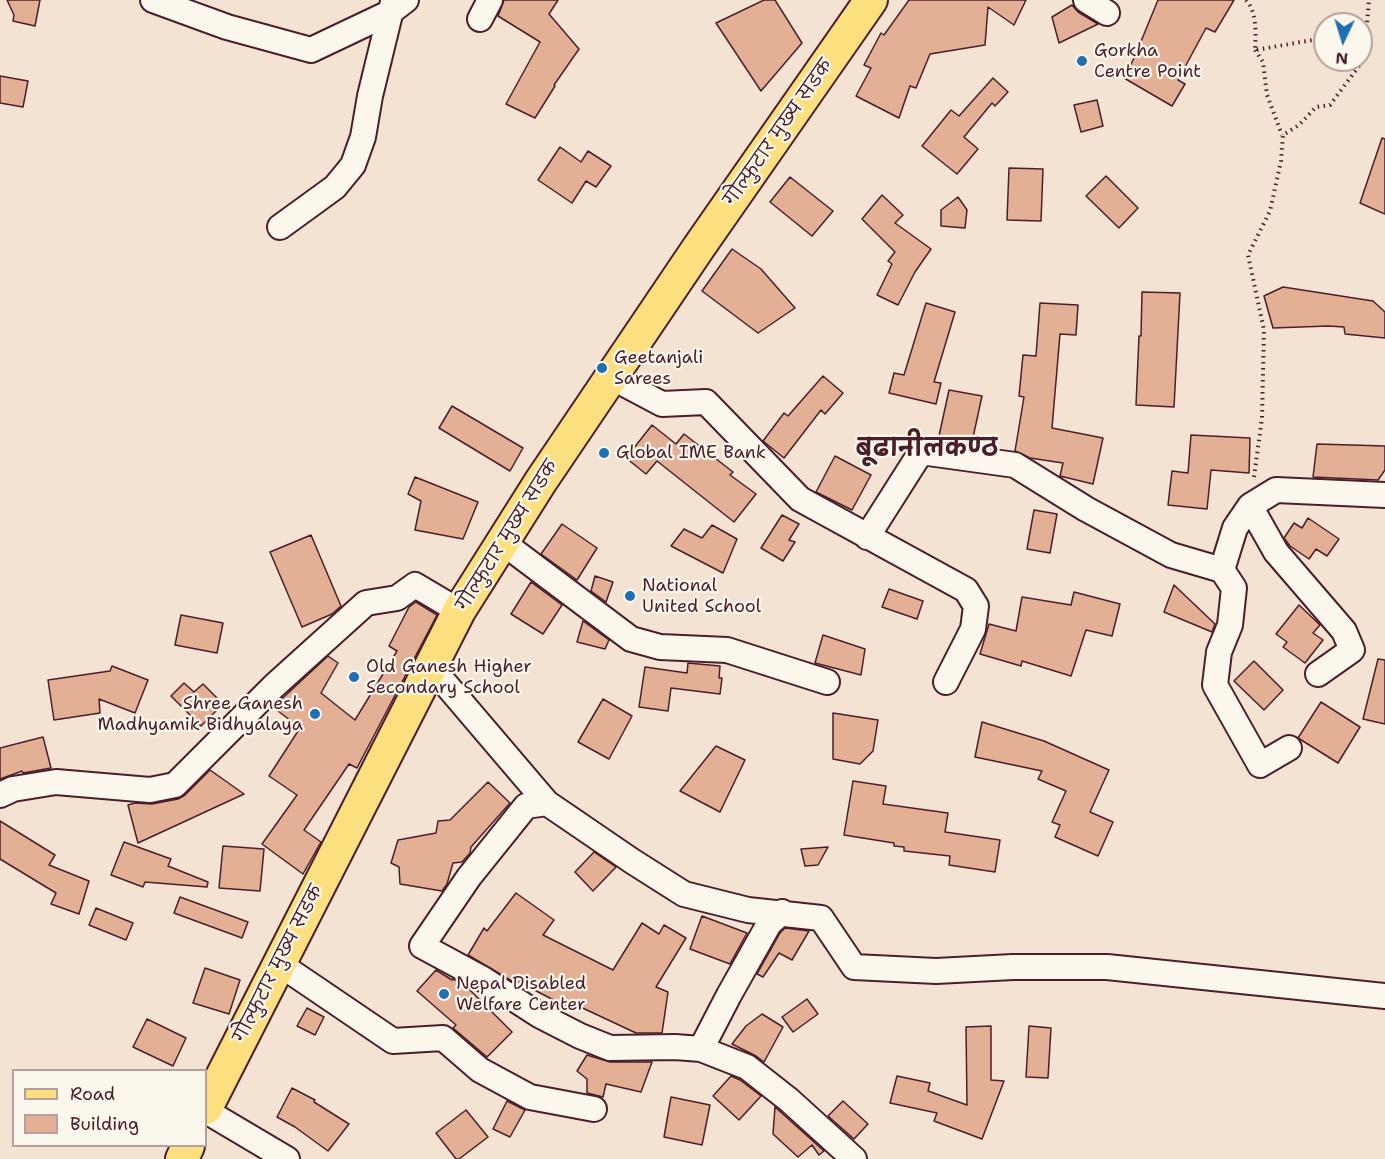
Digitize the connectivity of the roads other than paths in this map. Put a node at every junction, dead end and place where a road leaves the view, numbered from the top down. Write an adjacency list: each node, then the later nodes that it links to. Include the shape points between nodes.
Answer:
1 (153, 0): 4 (street, via 227,27 311,50)
2 (871, 0): 7 (main road, गोल्फुटार मुख्य सडक)
3 (1086, 0): 5 (street)
4 (396, 4): 6 (street, via 353,165 335,187)
5 (1107, 13)
6 (280, 227)
7 (611, 377): 10 (street, via 662,404 706,402 800,499); 11 (main road, गोल्फुटार मुख्य सडक)
8 (1385, 495): 9 (street, via 1276,490)
9 (1250, 506): 12 (street, via 1235,528); 15 (street, via 1276,552 1344,631 1352,650)
10 (867, 537): 12 (street, via 921,452 1016,465 1171,555); 17 (street, via 966,590 976,606 974,629)
11 (502, 542): 13 (main road, गोल्फुटार मुख्य सडक); 16 (street, via 632,639 660,647 727,650)
12 (1222, 570): 18 (street, via 1234,588 1230,625 1219,652 1215,685 1260,765)
13 (459, 611): 14 (main road, गोल्फुटार मुख्य सडक); 19 (street, via 415,585 397,598 366,603 274,686 175,785 150,790 56,782)
14 (432, 668): 20 (street); 22 (main road, गोल्फुटार मुख्य सडक)
15 (1318, 674)
16 (827, 682)
17 (946, 682)
18 (1289, 748)
19 (0, 795)
20 (547, 803): 21 (street, via 684,894 748,910); 24 (street, via 526,807 469,877 422,946 539,1015 610,1048)
21 (782, 912): 23 (street, via 820,918 854,967 936,971 1107,967); 24 (street, via 769,924)
22 (278, 963): 25 (main road, गोल्फुटार मुख्य सडक); 26 (street, via 393,1041 443,1038 480,1070 530,1097)
23 (1385, 996)
24 (701, 1049): 29 (street, via 747,1067)
25 (207, 1107)
26 (594, 1109)
27 (207, 1110): 28 (street)
28 (287, 1159)
29 (854, 1159)

